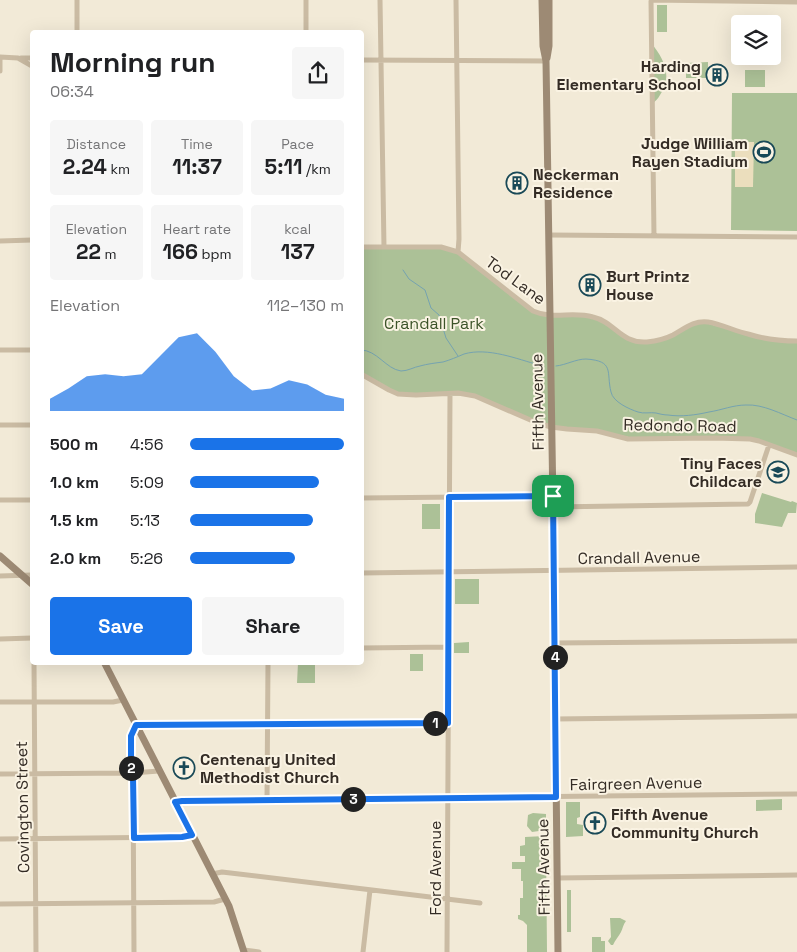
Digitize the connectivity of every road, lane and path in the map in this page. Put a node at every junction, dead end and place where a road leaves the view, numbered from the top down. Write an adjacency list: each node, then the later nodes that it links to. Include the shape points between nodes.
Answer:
1 (77, 0): 9 (street)
2 (306, 0): 10 (street)
3 (380, 0): 15 (street)
4 (456, 0): 16 (street)
5 (542, 0): 17 (street, Fifth Avenue)
6 (549, 0): 17 (street, Fifth Avenue)
7 (651, 0): 8 (street); 21 (street)
8 (797, 2)
9 (77, 30)
10 (306, 30)
11 (0, 57): 12 (street); 19 (street)
12 (18, 58): 13 (street); 18 (street)
13 (30, 58)
14 (364, 60): 15 (street)
15 (381, 60): 16 (street); 26 (street)
16 (456, 61): 17 (street); 27 (street)
17 (546, 61): 20 (street, Fifth Avenue)
18 (30, 65)
19 (0, 71)
20 (549, 235): 21 (street); 28 (street, Fifth Avenue)
21 (654, 236): 22 (street)
22 (797, 237)
23 (0, 240): 24 (street)
24 (30, 240)
25 (364, 247): 26 (street, Tod Lane)
26 (384, 247): 27 (street, Tod Lane, via 441,247)
27 (458, 252): 28 (street, Tod Lane, via 533,311)
28 (549, 316): 29 (street, Tod Lane, via 594,317 623,336 640,342 663,339 702,322 768,339); 36 (street, Fifth Avenue)
29 (797, 341)
30 (0, 350): 31 (street)
31 (30, 350)
32 (364, 376): 33 (street, Redondo Road, via 398,394)
33 (450, 394): 36 (street, Redondo Road, via 474,396); 40 (street, Ford Avenue)
34 (0, 425): 35 (street)
35 (30, 425)
36 (551, 426): 37 (street, Redondo Road, via 597,431 628,439 738,438); 39 (street, Fifth Avenue)
37 (769, 445): 38 (street, Redondo Road); 44 (street, via 748,504)
38 (797, 455)
39 (553, 496): 40 (street); 44 (street, Fifth Avenue)
40 (449, 497): 41 (street); 48 (street, Ford Avenue)
41 (364, 498)
42 (0, 500): 43 (street)
43 (30, 500)
44 (553, 507): 47 (street, Fifth Avenue)
45 (0, 556): 50 (street)
46 (797, 568): 47 (street, Crandall Avenue)
47 (553, 571): 48 (street, Crandall Avenue); 57 (street, Fifth Avenue)
48 (449, 572): 49 (street, Crandall Avenue); 58 (street, Ford Avenue)
49 (364, 573)
50 (22, 575): 51 (street); 52 (street); 53 (street)
51 (30, 575)
52 (0, 576)
53 (30, 582)
54 (30, 638): 55 (street)
55 (0, 639)
56 (797, 641): 57 (street)
57 (554, 643): 67 (street, Fifth Avenue)
58 (448, 647): 59 (street); 68 (street, Ford Avenue)
59 (364, 648)
60 (34, 665): 65 (street, Covington Street)
61 (106, 665): 63 (street)
62 (268, 665): 69 (street)
63 (123, 700): 65 (street); 70 (street)
64 (0, 702): 65 (street)
65 (34, 702): 72 (street, Covington Street)
66 (797, 716): 67 (street)
67 (555, 720): 76 (street, Fifth Avenue)
68 (448, 723): 69 (street); 77 (street, Ford Avenue)
69 (268, 724): 70 (street); 78 (street)
70 (136, 725): 71 (street); 73 (street, via 131,736)
71 (159, 771): 73 (street); 79 (street)
72 (35, 773): 73 (street); 74 (street); 81 (street, Covington Street)
73 (132, 773): 82 (street)
74 (0, 774)
75 (797, 794): 76 (street, Fairgreen Avenue)
76 (556, 797): 77 (street, Fairgreen Avenue); 86 (street, Fifth Avenue)
77 (448, 798): 78 (street, Fairgreen Avenue); 89 (street, Ford Avenue)
78 (267, 800): 79 (street, Fairgreen Avenue)
79 (175, 802): 80 (street)
80 (192, 835): 82 (street); 84 (street)
81 (35, 838): 82 (street); 83 (street); 91 (street, Covington Street)
82 (134, 838): 90 (street)
83 (0, 839)
84 (212, 874): 87 (street, via 222,872); 88 (street)
85 (797, 875): 86 (street)
86 (557, 878): 100 (street, Fifth Avenue)
87 (370, 890): 89 (street); 98 (street)
88 (225, 899): 90 (street, via 214,902); 94 (street)
89 (447, 899): 92 (street); 99 (street, Ford Avenue)
90 (134, 902): 91 (street); 96 (street)
91 (36, 903): 93 (street); 95 (street, Covington Street)
92 (480, 903)
93 (0, 904)
94 (244, 951): 97 (street)
95 (36, 952)
96 (134, 952)
97 (258, 952)
98 (363, 952)
99 (447, 952)
100 (558, 952)

